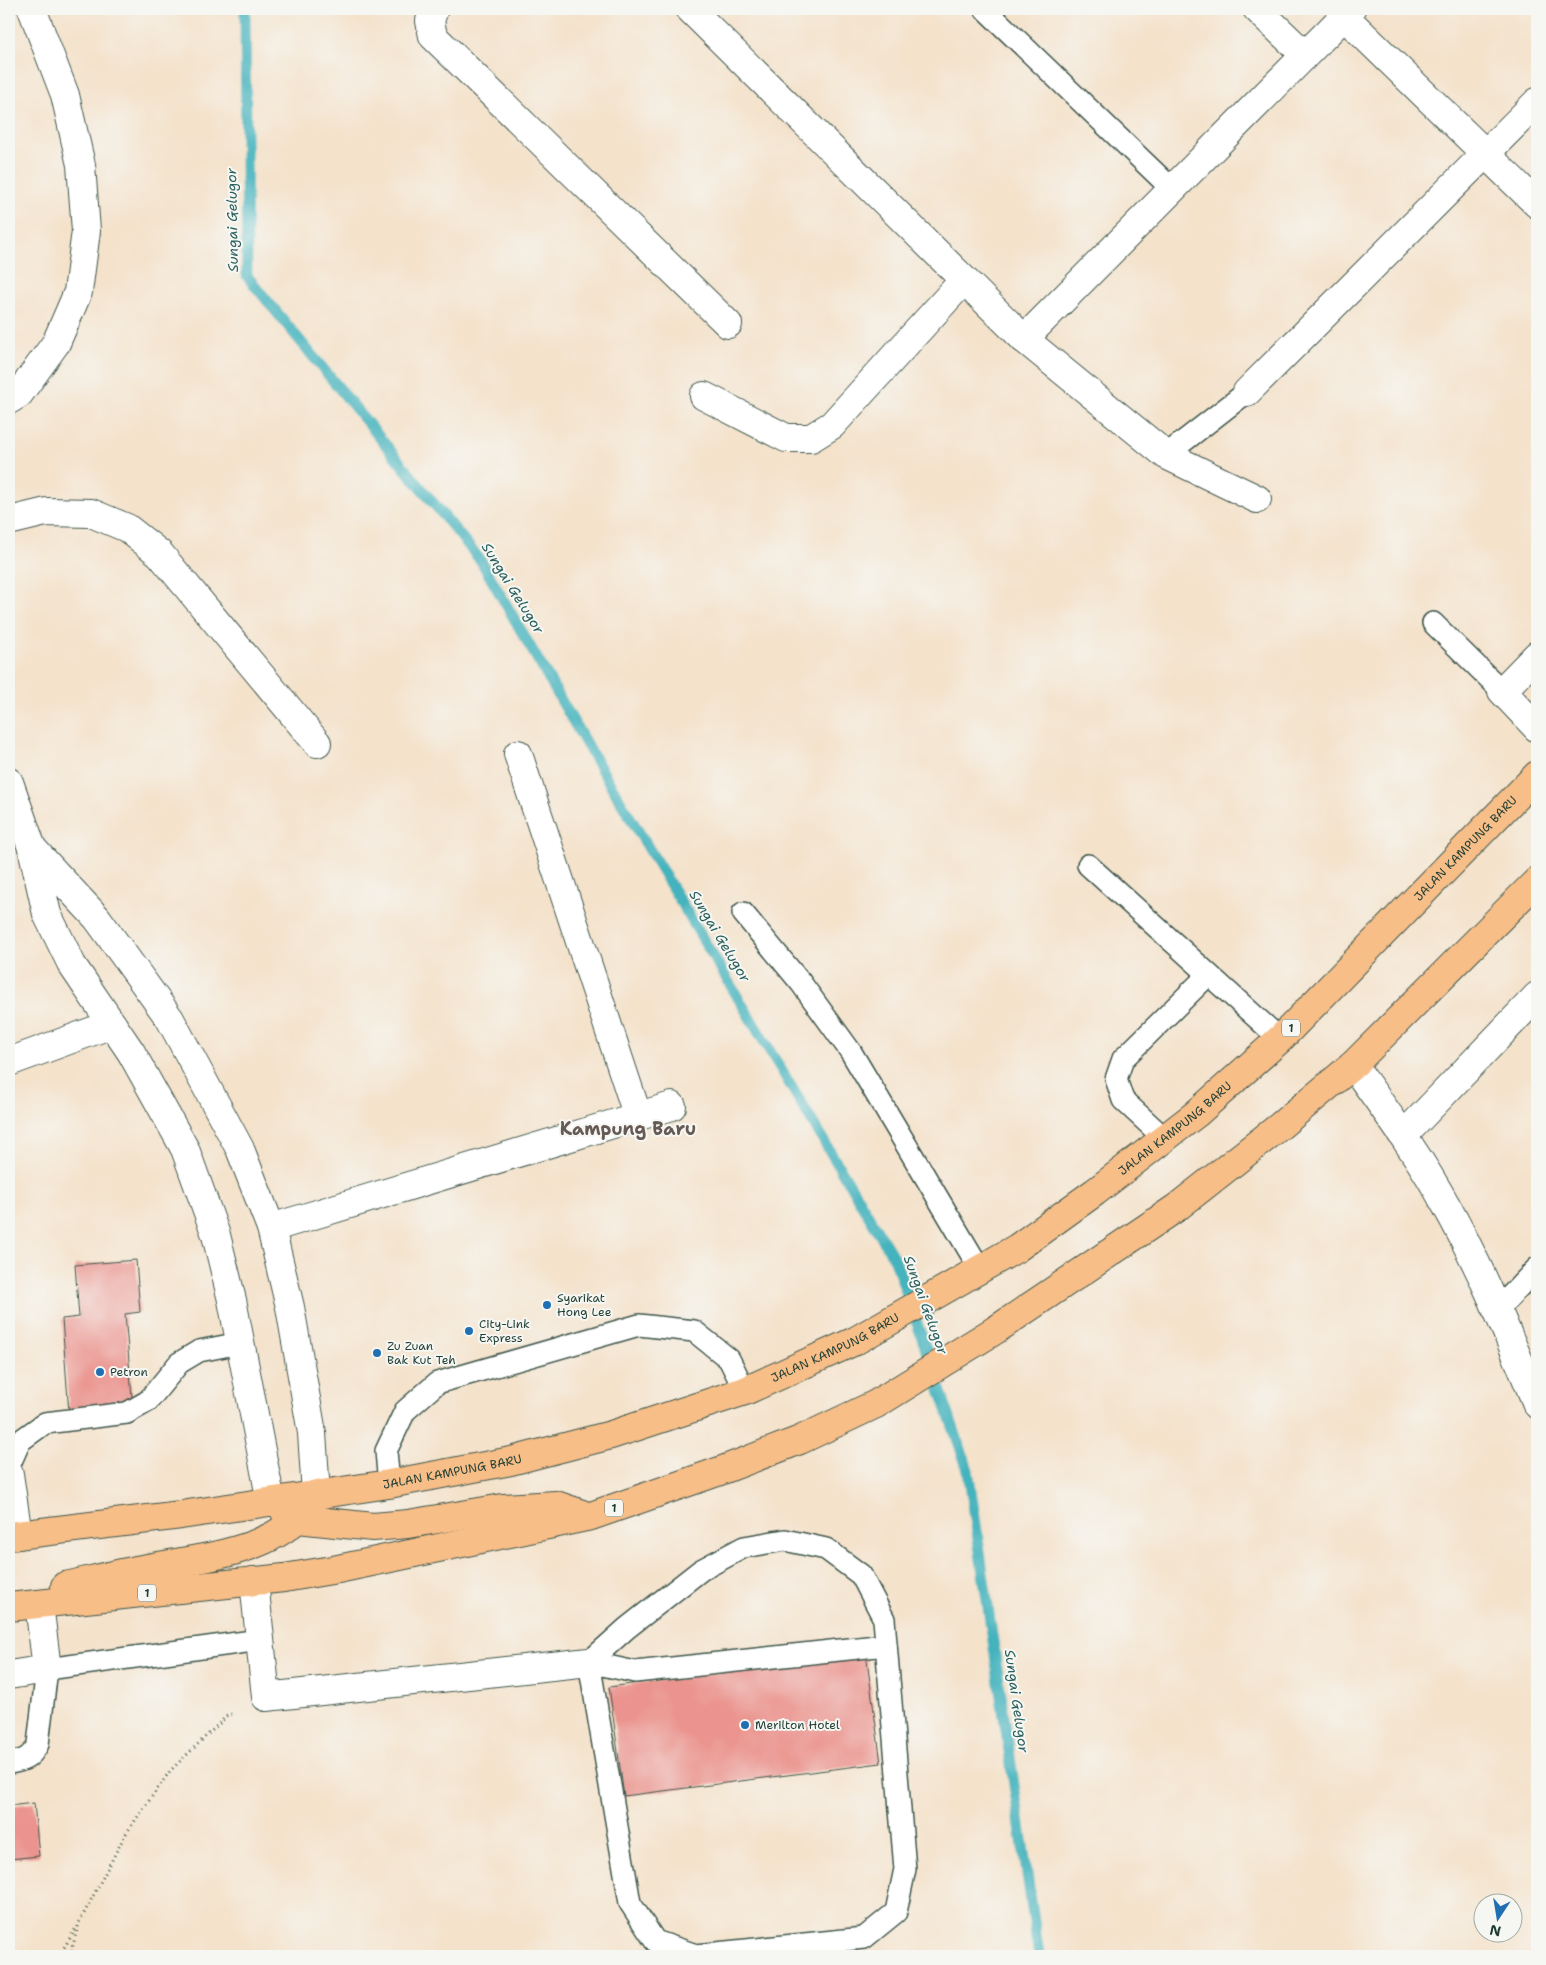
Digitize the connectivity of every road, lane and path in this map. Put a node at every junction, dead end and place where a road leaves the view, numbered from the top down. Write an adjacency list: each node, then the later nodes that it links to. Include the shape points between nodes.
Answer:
1 (32, 9): 17 (street, via 65,95 81,165 86,231 78,292 56,343 19,394)
2 (434, 9): 13 (street, via 430,20 433,36)
3 (985, 9): 10 (lane)
4 (1257, 9): 7 (street)
5 (697, 11): 12 (street)
6 (1348, 12): 7 (street); 9 (street)
7 (1305, 55): 10 (street)
8 (1537, 102): 9 (street)
9 (1485, 155): 11 (street); 15 (street)
10 (1173, 190): 14 (street)
11 (1537, 204)
12 (964, 280): 14 (street); 16 (street, via 832,425 811,438 786,438)
13 (728, 324)
14 (1024, 339): 18 (street)
15 (1247, 392): 18 (lane)
16 (704, 396)
17 (9, 400)
18 (1166, 455): 19 (street)
19 (1257, 499)
20 (9, 521): 25 (street, via 46,512 91,513 127,528 160,554)
21 (1433, 623): 23 (lane)
22 (1537, 655): 23 (street)
23 (1502, 692): 24 (street)
24 (1537, 728)
25 (317, 743)
26 (518, 754): 40 (street)
27 (1537, 775): 36 (main road, JALAN KAMPUNG BARU / 1)
28 (9, 782): 29 (street)
29 (32, 848): 35 (street, via 47,914 72,965); 43 (street, via 97,918 170,1019 240,1149)
30 (1088, 866): 33 (lane)
31 (1537, 881): 38 (main road, 1)
32 (743, 913): 44 (lane, via 851,1052 950,1220)
33 (1208, 975): 36 (lane); 42 (lane, via 1123,1059 1116,1078 1123,1100)
34 (1537, 996): 41 (street)
35 (112, 1024): 37 (street); 47 (street, via 185,1149 216,1235)
36 (1280, 1039): 42 (main road, JALAN KAMPUNG BARU / 1, via 1243,1074)
37 (9, 1062)
38 (1353, 1065): 41 (street); 55 (main road, 1, via 1176,1208 997,1329 876,1404 800,1440)
39 (672, 1106): 40 (street)
40 (638, 1117): 43 (street)
41 (1404, 1135): 46 (street, via 1447,1207)
42 (1164, 1138): 44 (main road, JALAN KAMPUNG BARU / 1, via 1017,1248)
43 (271, 1228): 53 (street, via 290,1307 312,1433)
44 (969, 1266): 48 (main road, JALAN KAMPUNG BARU / 1, via 855,1341)
45 (1537, 1268): 46 (lane)
46 (1498, 1310): 49 (street)
47 (240, 1343): 50 (lane, via 199,1351 179,1363 148,1401 127,1413 45,1423 20,1441); 54 (street)
48 (745, 1391): 52 (main road, JALAN KAMPUNG BARU / 1, via 612,1434 512,1461); 52 (lane, via 729,1358 694,1331 639,1325 437,1383 405,1411 386,1451)
49 (1537, 1404)
50 (9, 1466)
51 (9, 1474): 57 (street)
52 (389, 1484): 53 (main road, JALAN KAMPUNG BARU / 1)
53 (316, 1494): 54 (main road, JALAN KAMPUNG BARU / 1); 56 (main road)
54 (271, 1502): 56 (main road); 57 (main road, JALAN KAMPUNG BARU / 1)
55 (591, 1516): 56 (main road, via 556,1506 503,1508 373,1528); 58 (main road, 1, via 338,1569)
56 (298, 1519): 60 (main road, via 276,1534 238,1550 42,1592)
57 (13, 1535)
58 (254, 1581): 59 (main road, 1); 61 (street)
59 (39, 1604): 60 (main road, 1); 64 (street)
60 (9, 1606)
61 (260, 1640): 64 (lane); 66 (street)
62 (886, 1645): 63 (lane, via 635,1672); 63 (lane, via 884,1619 861,1575 826,1549 785,1540 744,1547 701,1570); 63 (lane, via 906,1869 896,1912 864,1938 696,1955 655,1941 630,1903)
63 (589, 1662): 66 (street)
64 (48, 1669): 65 (street); 67 (lane, via 38,1744 34,1753 24,1761)
65 (9, 1674)
66 (266, 1697): 68 (path, via 227,1716 170,1771 125,1835)
67 (9, 1763)
68 (79, 1923): 69 (path); 70 (path)
69 (59, 1956)
70 (70, 1956)

